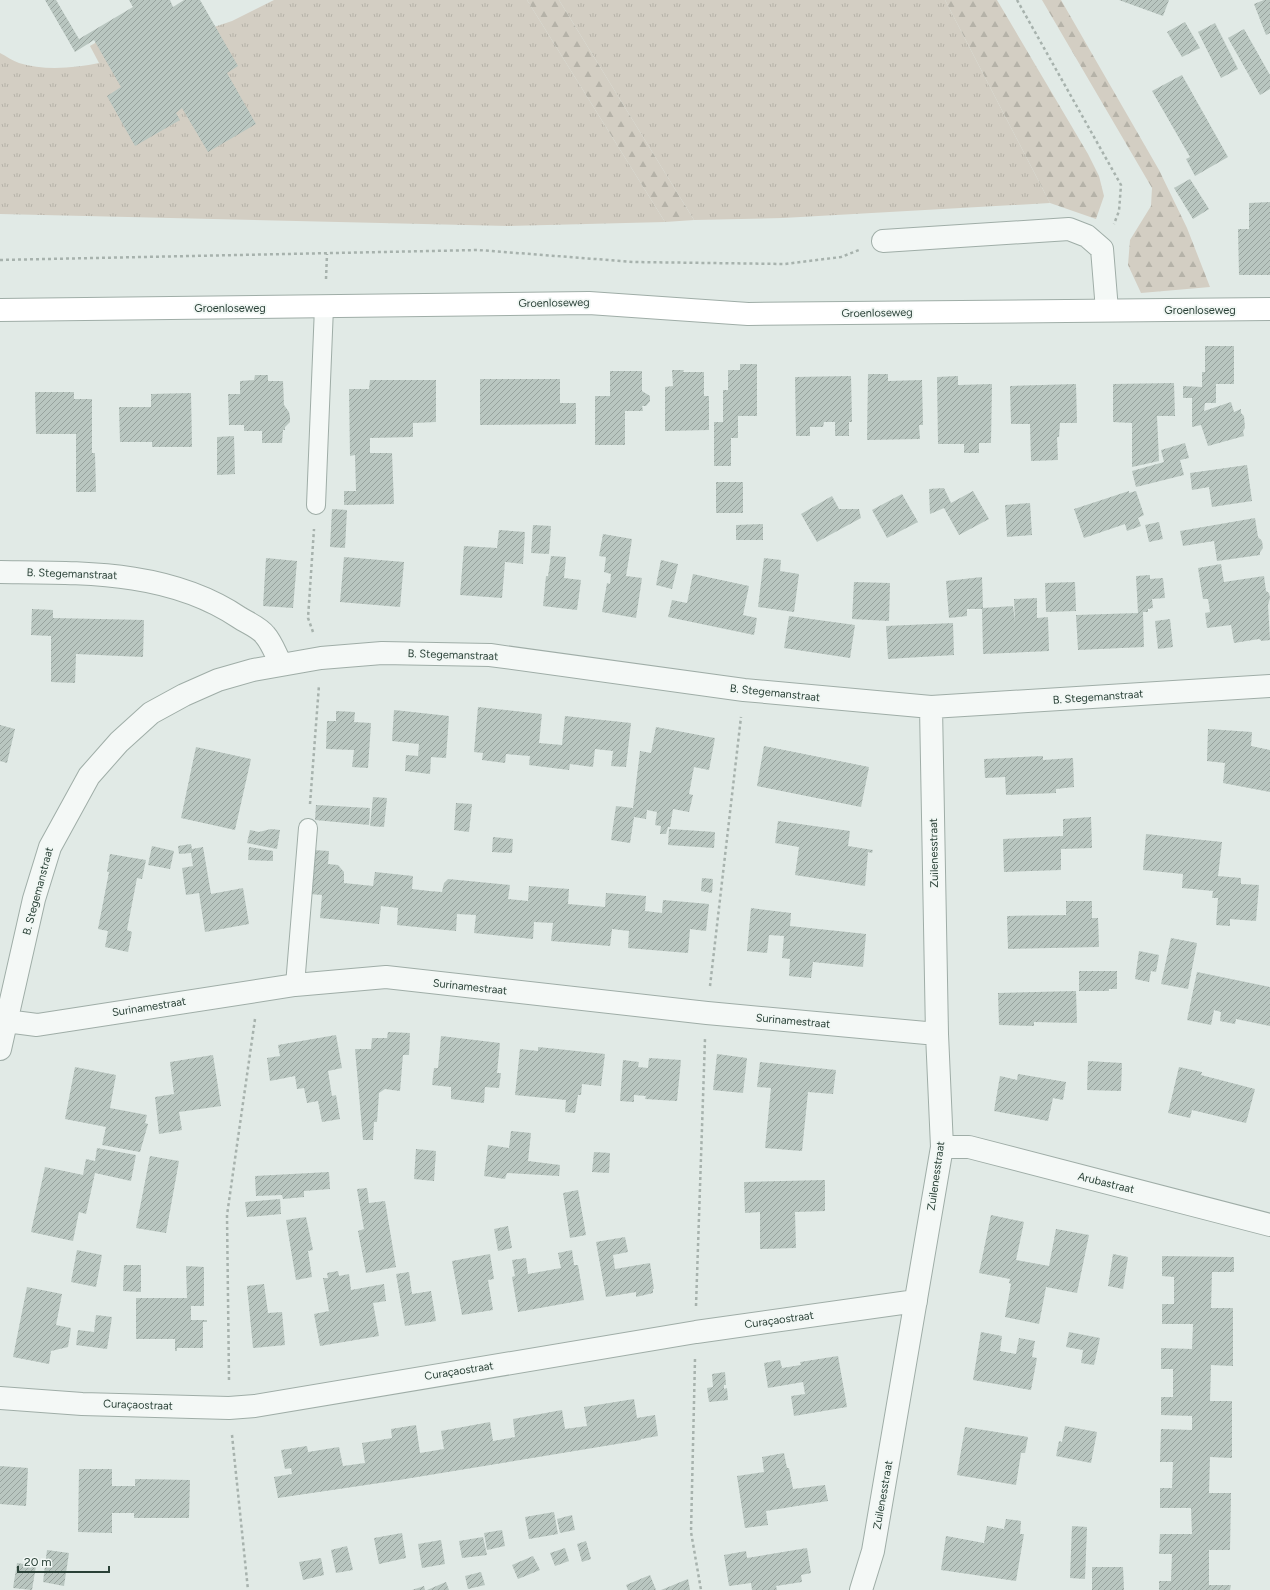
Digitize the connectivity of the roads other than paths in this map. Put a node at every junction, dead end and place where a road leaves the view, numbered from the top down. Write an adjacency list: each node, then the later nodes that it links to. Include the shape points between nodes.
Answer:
1 (883, 241): 4 (street, via 1069,229 1087,236 1102,249)
2 (324, 307): 3 (main road, Groenloseweg); 4 (main road, Groenloseweg, via 589,303 748,314); 6 (lane)
3 (0, 310)
4 (1107, 310): 5 (main road, Groenloseweg)
5 (1270, 311)
6 (316, 505)
7 (0, 572): 8 (street, B. Stegemanstraat, via 80,572 120,576 191,592 225,608 265,634)
8 (281, 664): 10 (street, B. Stegemanstraat, via 382,653 490,655 744,690); 13 (street, B. Stegemanstraat, via 218,680 151,713 119,742 89,776 50,847 34,899)
9 (1270, 686): 10 (street, B. Stegemanstraat)
10 (931, 707): 14 (street, Zuilenesstraat)
11 (308, 828): 12 (lane)
12 (295, 985): 13 (street, Surinamestraat, via 37,1025); 14 (street, Surinamestraat, via 386,977 707,1013)
13 (6, 1021): 15 (street, B. Stegemanstraat)
14 (937, 1034): 16 (street, Zuilenesstraat)
15 (0, 1049)
16 (942, 1147): 17 (street, Arubastraat, via 968,1147); 18 (street, Zuilenesstraat)
17 (1270, 1225)
18 (916, 1301): 19 (street, Curaçaostraat, via 696,1332 255,1406 229,1408 82,1404); 20 (street, Zuilenesstraat, via 873,1552)
19 (0, 1398)
20 (860, 1590)

